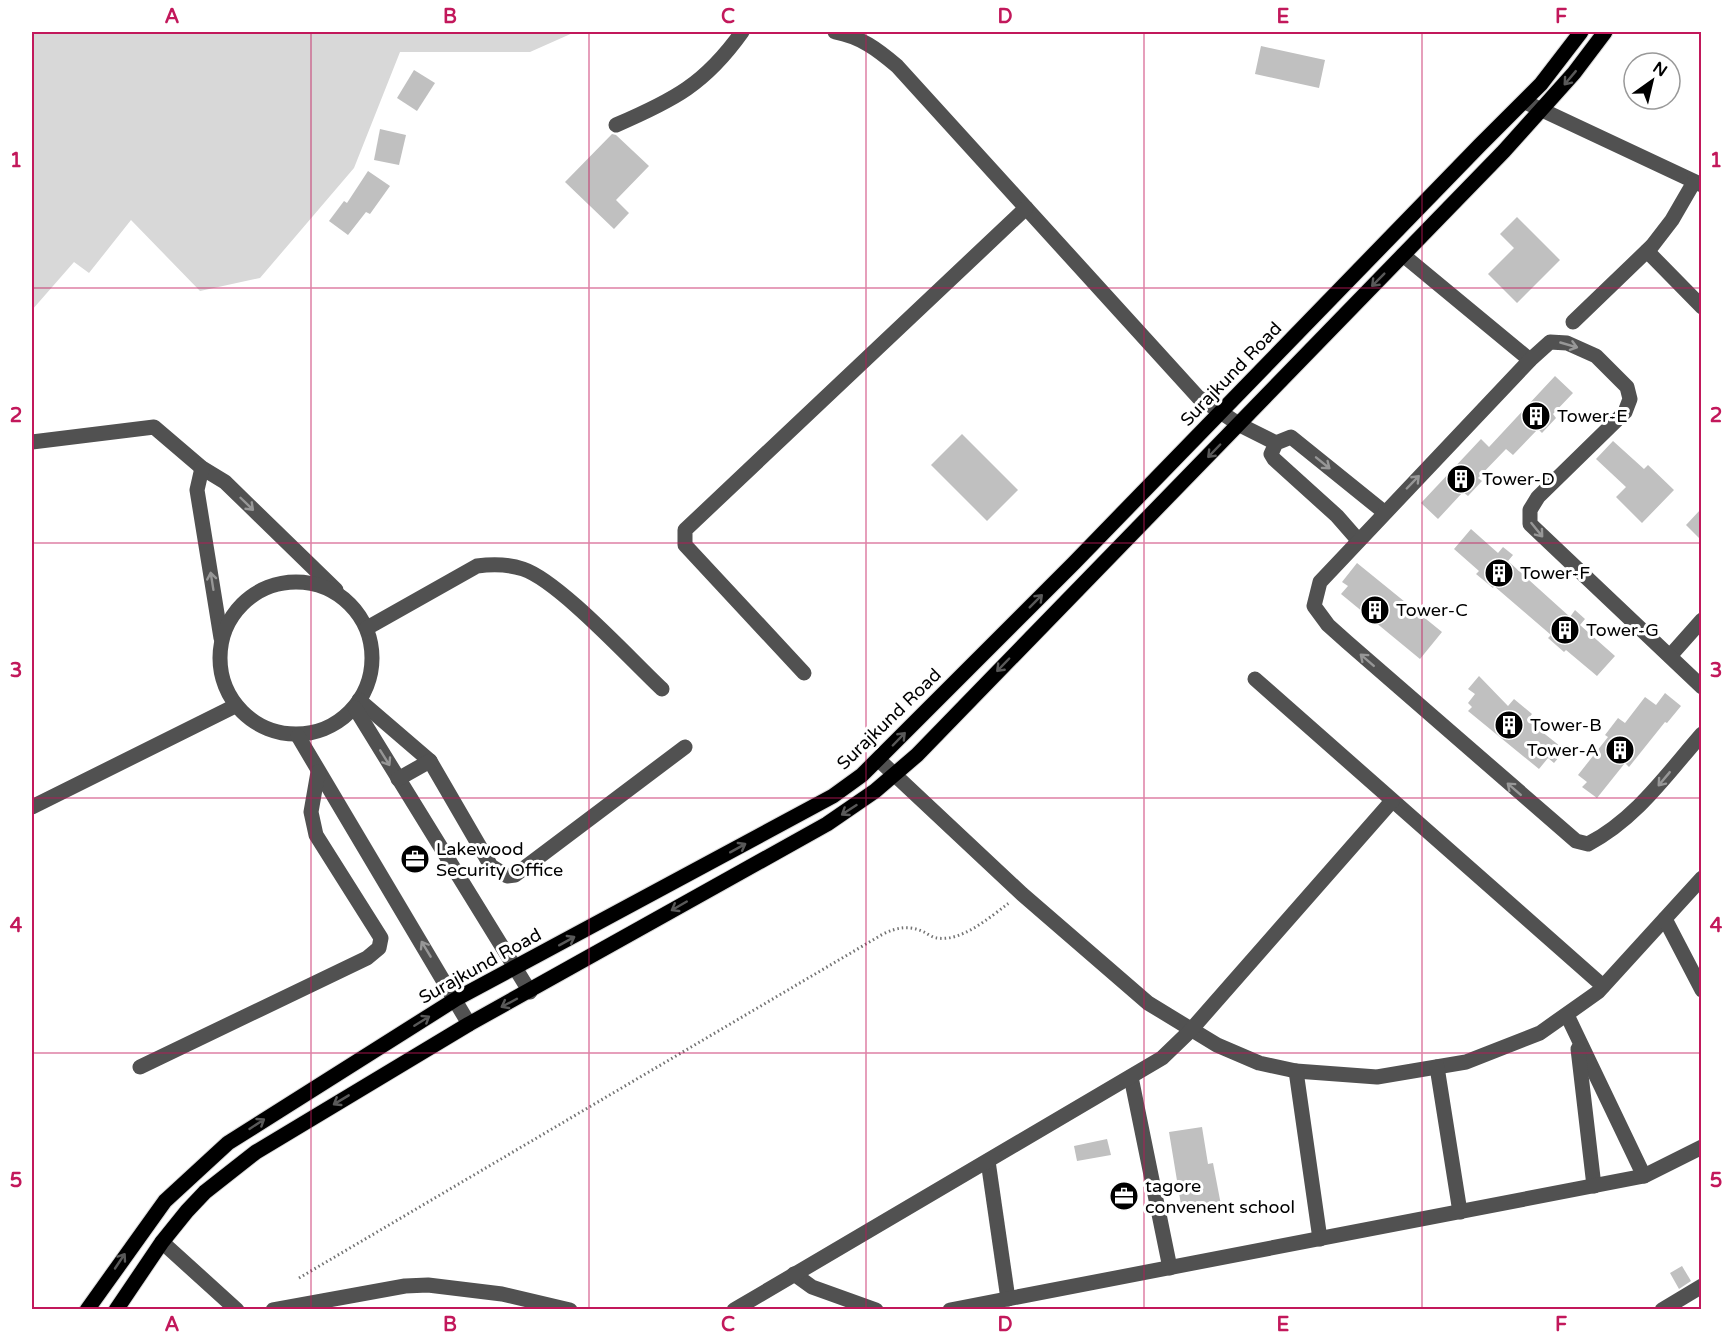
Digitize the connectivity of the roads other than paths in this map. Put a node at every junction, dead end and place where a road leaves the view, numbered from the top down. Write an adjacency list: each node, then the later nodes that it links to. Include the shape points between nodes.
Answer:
1 (742, 32): 7 (street, via 710,72 683,93)
2 (835, 32): 9 (street, via 874,46 897,66)
3 (1581, 32): 5 (main road, Surajkund Road)
4 (1605, 32): 6 (main road, one-way to 6)
5 (1525, 102): 6 (street); 10 (main road, Surajkund Road)
6 (1541, 111): 8 (street); 11 (main road)
7 (616, 124)
8 (1698, 184): 12 (street)
9 (1026, 208): 17 (street, via 1189,388); 29 (street, via 685,530 685,544)
10 (1413, 215): 11 (main road); 17 (main road, Surajkund Road)
11 (1427, 230): 13 (main road)
12 (1647, 251): 14 (street); 15 (street)
13 (1403, 255): 16 (street); 18 (main road, one-way to 18, via 1299,358)
14 (1701, 306)
15 (1574, 322)
16 (1530, 360): 22 (street, one-way to 16); 28 (street, one-way to 28, via 1550,342 1567,343 1596,356 1627,387 1630,399 1625,412 1538,497 1530,510 1530,524)
17 (1221, 411): 18 (street); 39 (main road, Surajkund Road, one-way to 17)
18 (1240, 424): 20 (street); 41 (main road, one-way to 41)
19 (32, 442): 21 (street, via 154,427)
20 (1276, 443): 22 (street, one-way to 22, via 1291,437); 23 (street, via 1271,454 1274,459)
21 (202, 468): 24 (street, one-way to 24, via 225,482); 27 (street, one-way to 21, via 198,490)
22 (1384, 512): 23 (street)
23 (1358, 540): 35 (street, one-way to 23, via 1637,810 1606,835 1588,844 1576,841 1328,625 1314,606 1320,582)
24 (351, 604): 26 (street); 27 (street, via 324,587 292,582 261,590 236,610)
25 (1701, 620): 28 (street)
26 (367, 628): 32 (street, via 477,566 494,564 524,569 553,586); 33 (street, via 373,656 369,684)
27 (221, 638): 34 (street, via 220,674)
28 (1670, 656): 31 (street)
29 (804, 673)
30 (1255, 679): 43 (street)
31 (1701, 687)
32 (662, 689)
33 (357, 704): 36 (street, via 329,728); 38 (street); 42 (street, one-way to 42)
34 (235, 706): 36 (street, via 263,728); 44 (street)
35 (1701, 734)
36 (298, 735): 40 (street)
37 (685, 747): 38 (street, via 525,868 507,876 491,866)
38 (429, 760): 42 (street)
39 (879, 760): 41 (street); 47 (main road, Surajkund Road, one-way to 39, via 833,796)
40 (318, 772): 51 (street, one-way to 40); 56 (street, via 310,812 316,835 381,938 379,948 367,958)
41 (895, 774): 50 (main road, one-way to 50, via 827,824); 54 (street, via 1022,894 1148,1003)
42 (398, 779): 47 (street)
43 (1392, 801): 48 (street); 54 (street)
44 (32, 807)
45 (1701, 878): 46 (street)
46 (1665, 919): 48 (street); 49 (street)
47 (515, 969): 50 (street); 51 (main road, Surajkund Road)
48 (1604, 986): 52 (street)
49 (1701, 990)
50 (530, 992): 53 (main road, one-way to 53)
51 (456, 999): 53 (street); 71 (main road, Surajkund Road, one-way to 51, via 165,1202 228,1143)
52 (1567, 1015): 55 (street); 57 (street, via 1540,1033 1466,1062)
53 (469, 1024): 66 (main road, one-way to 66, via 256,1152 205,1192)
54 (1190, 1031): 58 (street, via 1258,1063); 59 (street, via 1162,1058)
55 (1576, 1036): 62 (street); 63 (street)
56 (140, 1067)
57 (1437, 1067): 58 (street, via 1377,1077); 64 (street)
58 (1296, 1071): 65 (street)
59 (1131, 1077): 61 (street); 67 (street)
60 (1701, 1147): 62 (street)
61 (988, 1161): 68 (street); 70 (street)
62 (1644, 1176): 63 (street)
63 (1594, 1186): 64 (street)
64 (1460, 1212): 65 (street)
65 (1320, 1239): 67 (street)
66 (162, 1242): 72 (main road); 73 (street)
67 (1170, 1268): 70 (street)
68 (794, 1274): 76 (street); 77 (street, via 812,1287)
69 (1701, 1286): 79 (street)
70 (1008, 1299): 78 (street)
71 (87, 1310)
72 (116, 1310)
73 (237, 1310)
74 (273, 1310): 75 (street, via 428,1285 502,1294)
75 (570, 1310)
76 (734, 1310)
77 (876, 1310)
78 (950, 1310)
79 (1662, 1310)

